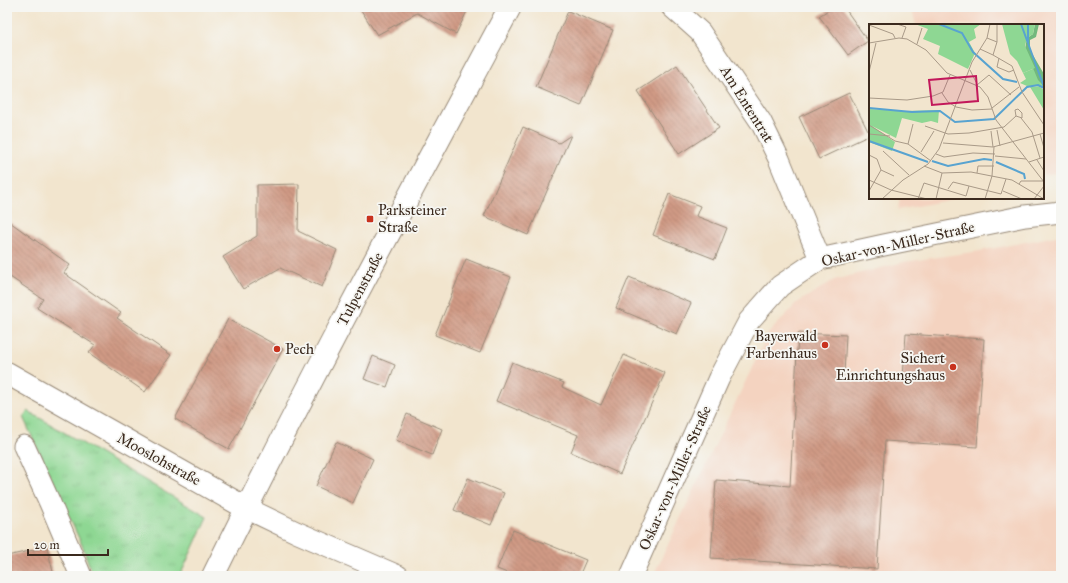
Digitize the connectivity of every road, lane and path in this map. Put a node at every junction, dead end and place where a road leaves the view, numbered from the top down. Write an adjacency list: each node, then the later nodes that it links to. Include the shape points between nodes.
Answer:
1 (510, 7): 7 (street, Tulpenstraße)
2 (672, 7): 4 (street, Am Ententrat, via 700,32 761,122)
3 (1061, 212): 4 (street, Oskar-von-Miller-Straße, via 1025,216)
4 (820, 259): 11 (street, Oskar-von-Miller-Straße, via 780,286 749,321 719,378)
5 (7, 374): 7 (street, Mooslohstraße)
6 (24, 446): 8 (street)
7 (246, 508): 9 (street); 10 (street)
8 (81, 576)
9 (213, 576)
10 (398, 576)
11 (631, 576)

